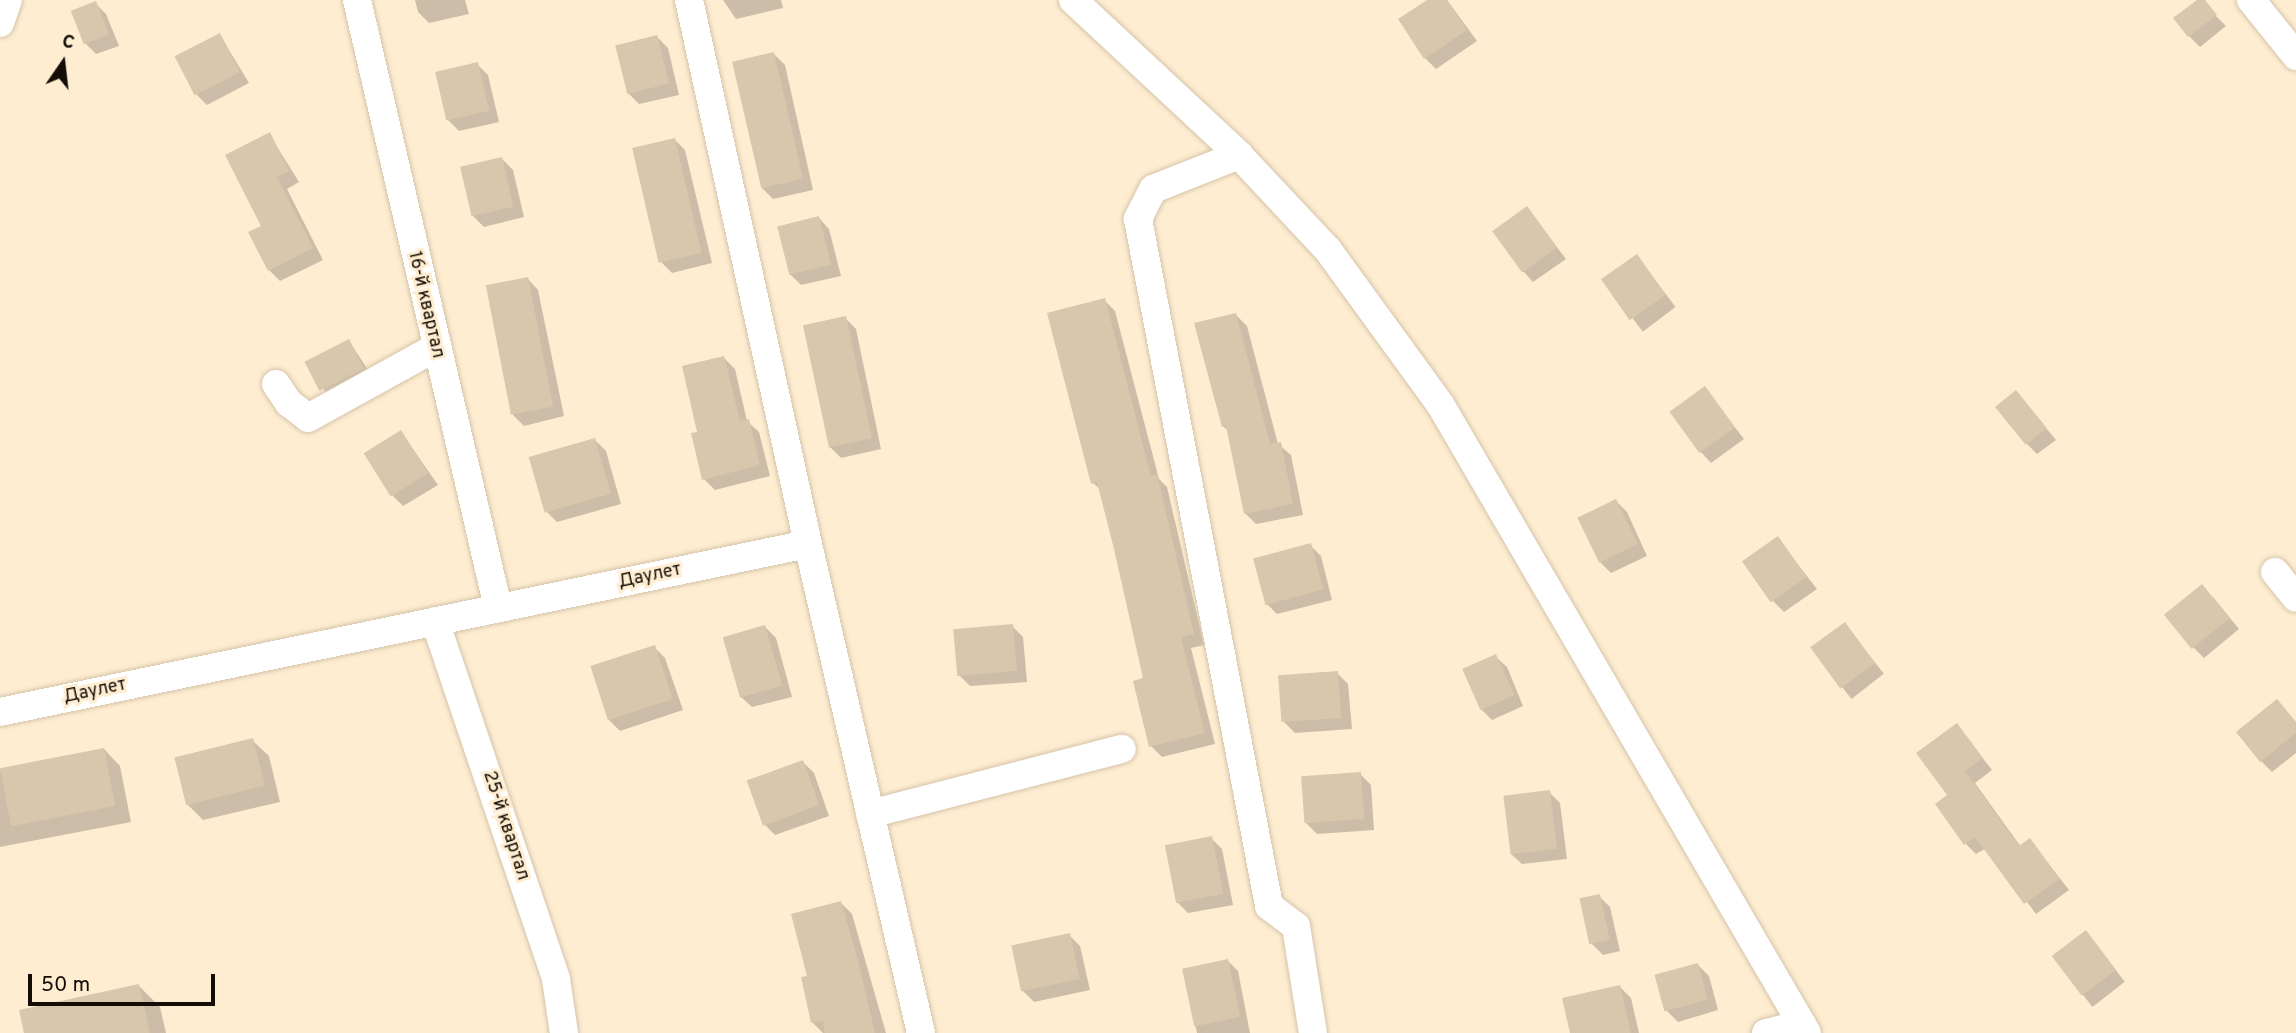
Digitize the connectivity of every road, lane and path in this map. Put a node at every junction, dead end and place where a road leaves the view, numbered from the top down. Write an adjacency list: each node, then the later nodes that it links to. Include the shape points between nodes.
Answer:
1 (8, 0): 6 (street)
2 (357, 0): 9 (street, 16-й квартал)
3 (689, 0): 11 (street)
4 (1073, 0): 8 (street)
5 (2251, 0): 7 (street)
6 (0, 23)
7 (2296, 56)
8 (1239, 155): 19 (street, via 1328,250 1440,404); 22 (street, via 1153,189 1138,219 1269,906 1296,926)
9 (435, 348): 10 (street, via 308,418 289,403); 14 (street, 16-й квартал)
10 (276, 384)
11 (808, 544): 14 (street, Даулет); 18 (street)
12 (2275, 572): 13 (street)
13 (2296, 598)
14 (498, 608): 15 (street, Даулет)
15 (435, 621): 16 (street, Даулет); 20 (street, 25-й квартал, via 556,979)
16 (0, 712)
17 (1122, 749): 18 (street)
18 (870, 814): 21 (street)
19 (1805, 1029): 23 (street)
20 (564, 1033)
21 (921, 1033)
22 (1313, 1033)
23 (1766, 1033)

